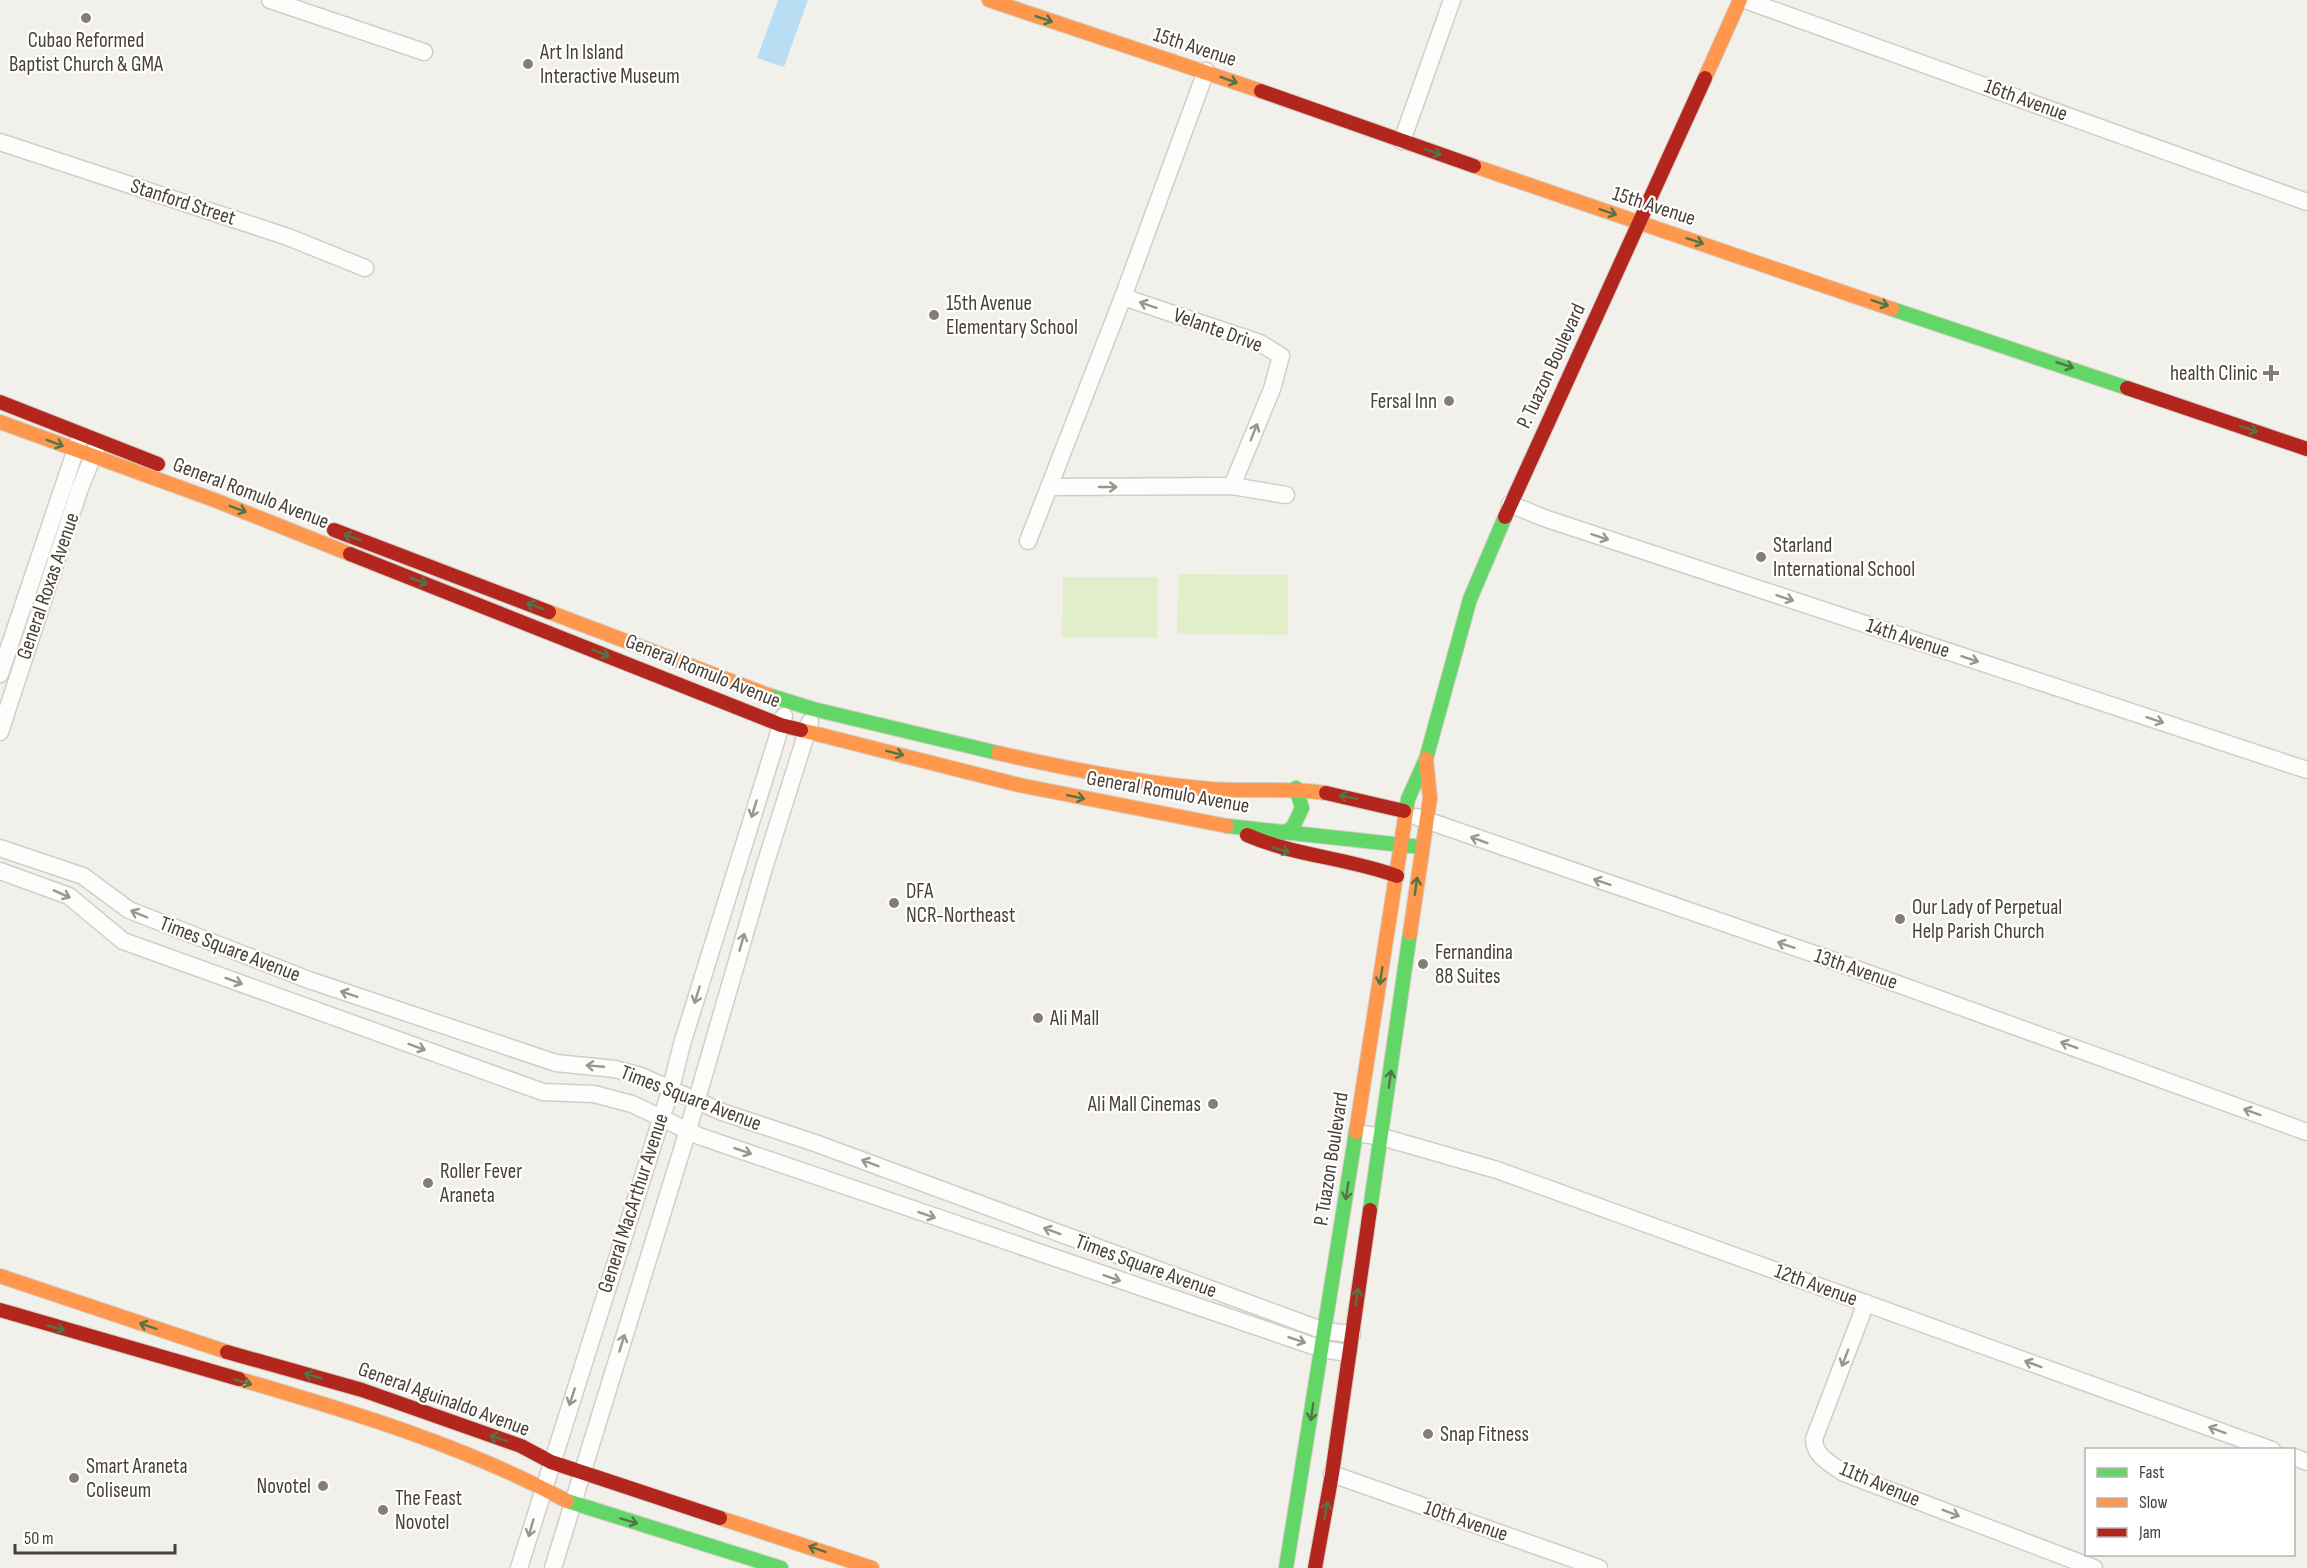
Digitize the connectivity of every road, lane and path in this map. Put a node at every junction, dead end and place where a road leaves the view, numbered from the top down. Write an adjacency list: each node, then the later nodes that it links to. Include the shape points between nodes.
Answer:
1 (270, 0): 6 (street)
2 (988, 0): 7 (street, 15th Avenue, one-way to 7)
3 (1452, 0): 8 (street)
4 (1740, 0): 11 (street, P. Tuazon Boulevard)
5 (1745, 0): 10 (street, 16th Avenue)
6 (424, 52)
7 (1206, 71): 8 (street, 15th Avenue, one-way to 8); 13 (street)
8 (1402, 141): 11 (street, 15th Avenue, one-way to 11)
9 (0, 142): 12 (street, Stanford Street, via 288,237)
10 (2307, 202)
11 (1640, 223): 18 (street, 15th Avenue, one-way to 18); 27 (street, P. Tuazon Boulevard)
12 (365, 268)
13 (1123, 297): 22 (street); 23 (street, Velante Drive, one-way to 13, via 1272,389 1281,356 1260,343)
14 (0, 402): 16 (street, General Romulo Avenue)
15 (0, 422): 19 (street, General Romulo Avenue, one-way to 19)
16 (82, 434): 17 (street, General Romulo Avenue); 19 (street, General Roxas Avenue)
17 (99, 441): 20 (street, General Roxas Avenue); 21 (street, General Romulo Avenue)
18 (2307, 449)
19 (76, 451): 20 (street, General Romulo Avenue); 30 (street, General Roxas Avenue)
20 (93, 457): 26 (street, General Romulo Avenue); 34 (street, General Roxas Avenue)
21 (166, 467)
22 (1049, 486): 23 (street, one-way to 23); 29 (street)
23 (1232, 486): 25 (street)
24 (223, 488): 26 (street)
25 (1286, 495)
26 (217, 501): 33 (street, General Romulo Avenue, one-way to 33)
27 (1510, 504): 36 (street, P. Tuazon Boulevard, via 1470,600); 37 (street, 14th Avenue, one-way to 37)
28 (319, 524): 31 (street, General Romulo Avenue, one-way to 28)
29 (1029, 541)
30 (0, 674)
31 (788, 701): 32 (street, General Romulo Avenue); 33 (street, General MacArthur Avenue)
32 (813, 709): 35 (street, General MacArthur Avenue); 38 (street, General Romulo Avenue, via 1147,783 1215,789)
33 (781, 725): 35 (street, General Romulo Avenue); 48 (street, General MacArthur Avenue, one-way to 48)
34 (0, 732)
35 (806, 732): 41 (street, General Romulo Avenue, one-way to 41, via 1019,785); 49 (street, General MacArthur Avenue, one-way to 35)
36 (1426, 759): 39 (street, P. Tuazon Boulevard); 40 (street, P. Tuazon Boulevard, via 1430,798)
37 (2307, 770)
38 (1296, 788): 39 (street, General Romulo Avenue, one-way to 38); 42 (street, via 1302,808 1293,827)
39 (1404, 811): 40 (street, 13th Avenue); 43 (street, P. Tuazon Boulevard)
40 (1427, 821): 44 (street, P. Tuazon Boulevard); 52 (street, 13th Avenue, one-way to 40, via 1834,961)
41 (1228, 826): 42 (street, General Romulo Avenue); 47 (street, one-way to 47, via 1280,850 1373,866)
42 (1284, 833): 43 (street, General Romulo Avenue)
43 (1400, 843): 44 (street, General Romulo Avenue); 47 (street, P. Tuazon Boulevard)
44 (1421, 847): 54 (street, P. Tuazon Boulevard, one-way to 44)
45 (0, 848): 48 (street, Times Square Avenue, one-way to 45, via 615,1069 556,1063 309,980 129,910 83,876)
46 (0, 871): 50 (street, Times Square Avenue, one-way to 50, via 69,896 123,941 543,1092 594,1094)
47 (1397, 876): 53 (street, P. Tuazon Boulevard, one-way to 53)
48 (671, 1088): 49 (street, Times Square Avenue); 50 (street, General MacArthur Avenue)
49 (697, 1100): 51 (street, General MacArthur Avenue); 58 (street, Times Square Avenue, one-way to 49)
50 (661, 1117): 51 (street, Times Square Avenue); 63 (street, General MacArthur Avenue, one-way to 63)
51 (688, 1130): 60 (street, Times Square Avenue, one-way to 60); 64 (street, General MacArthur Avenue, one-way to 51)
52 (2307, 1132)
53 (1357, 1133): 54 (street, 12th Avenue); 58 (street, P. Tuazon Boulevard, one-way to 58)
54 (1382, 1137): 56 (street, 12th Avenue, via 1497,1170); 59 (street, P. Tuazon Boulevard, one-way to 54)
55 (0, 1276): 63 (street, General Aguinaldo Avenue, one-way to 55, via 521,1446 362,1390 203,1345)
56 (1866, 1303): 62 (street, 12th Avenue, one-way to 56); 75 (street, 11th Avenue, one-way to 75, via 1814,1439 1821,1456 1844,1473)
57 (0, 1310): 66 (street, General Aguinaldo Avenue, one-way to 66, via 378,1420 513,1472)
58 (1324, 1331): 59 (street, Times Square Avenue); 60 (street, P. Tuazon Boulevard)
59 (1352, 1334): 61 (street, P. Tuazon Boulevard)
60 (1322, 1349): 61 (street, Times Square Avenue); 72 (street, P. Tuazon Boulevard, one-way to 72)
61 (1348, 1353): 65 (street, P. Tuazon Boulevard)
62 (2269, 1448)
63 (551, 1462): 64 (street, General Aguinaldo Avenue); 66 (street, General MacArthur Avenue)
64 (582, 1473): 67 (street, General MacArthur Avenue); 71 (street, General Aguinaldo Avenue, one-way to 64)
65 (1332, 1474): 73 (street, P. Tuazon Boulevard, one-way to 65); 74 (street, 10th Avenue)
66 (544, 1489): 67 (street, General Aguinaldo Avenue); 68 (street, General MacArthur Avenue, one-way to 68)
67 (573, 1504): 69 (street, General MacArthur Avenue); 70 (street, General Aguinaldo Avenue, one-way to 70)
68 (519, 1568)
69 (553, 1568)
70 (781, 1568)
71 (872, 1568)
72 (1286, 1568)
73 (1315, 1568)
74 (1599, 1568)
75 (2094, 1568)

